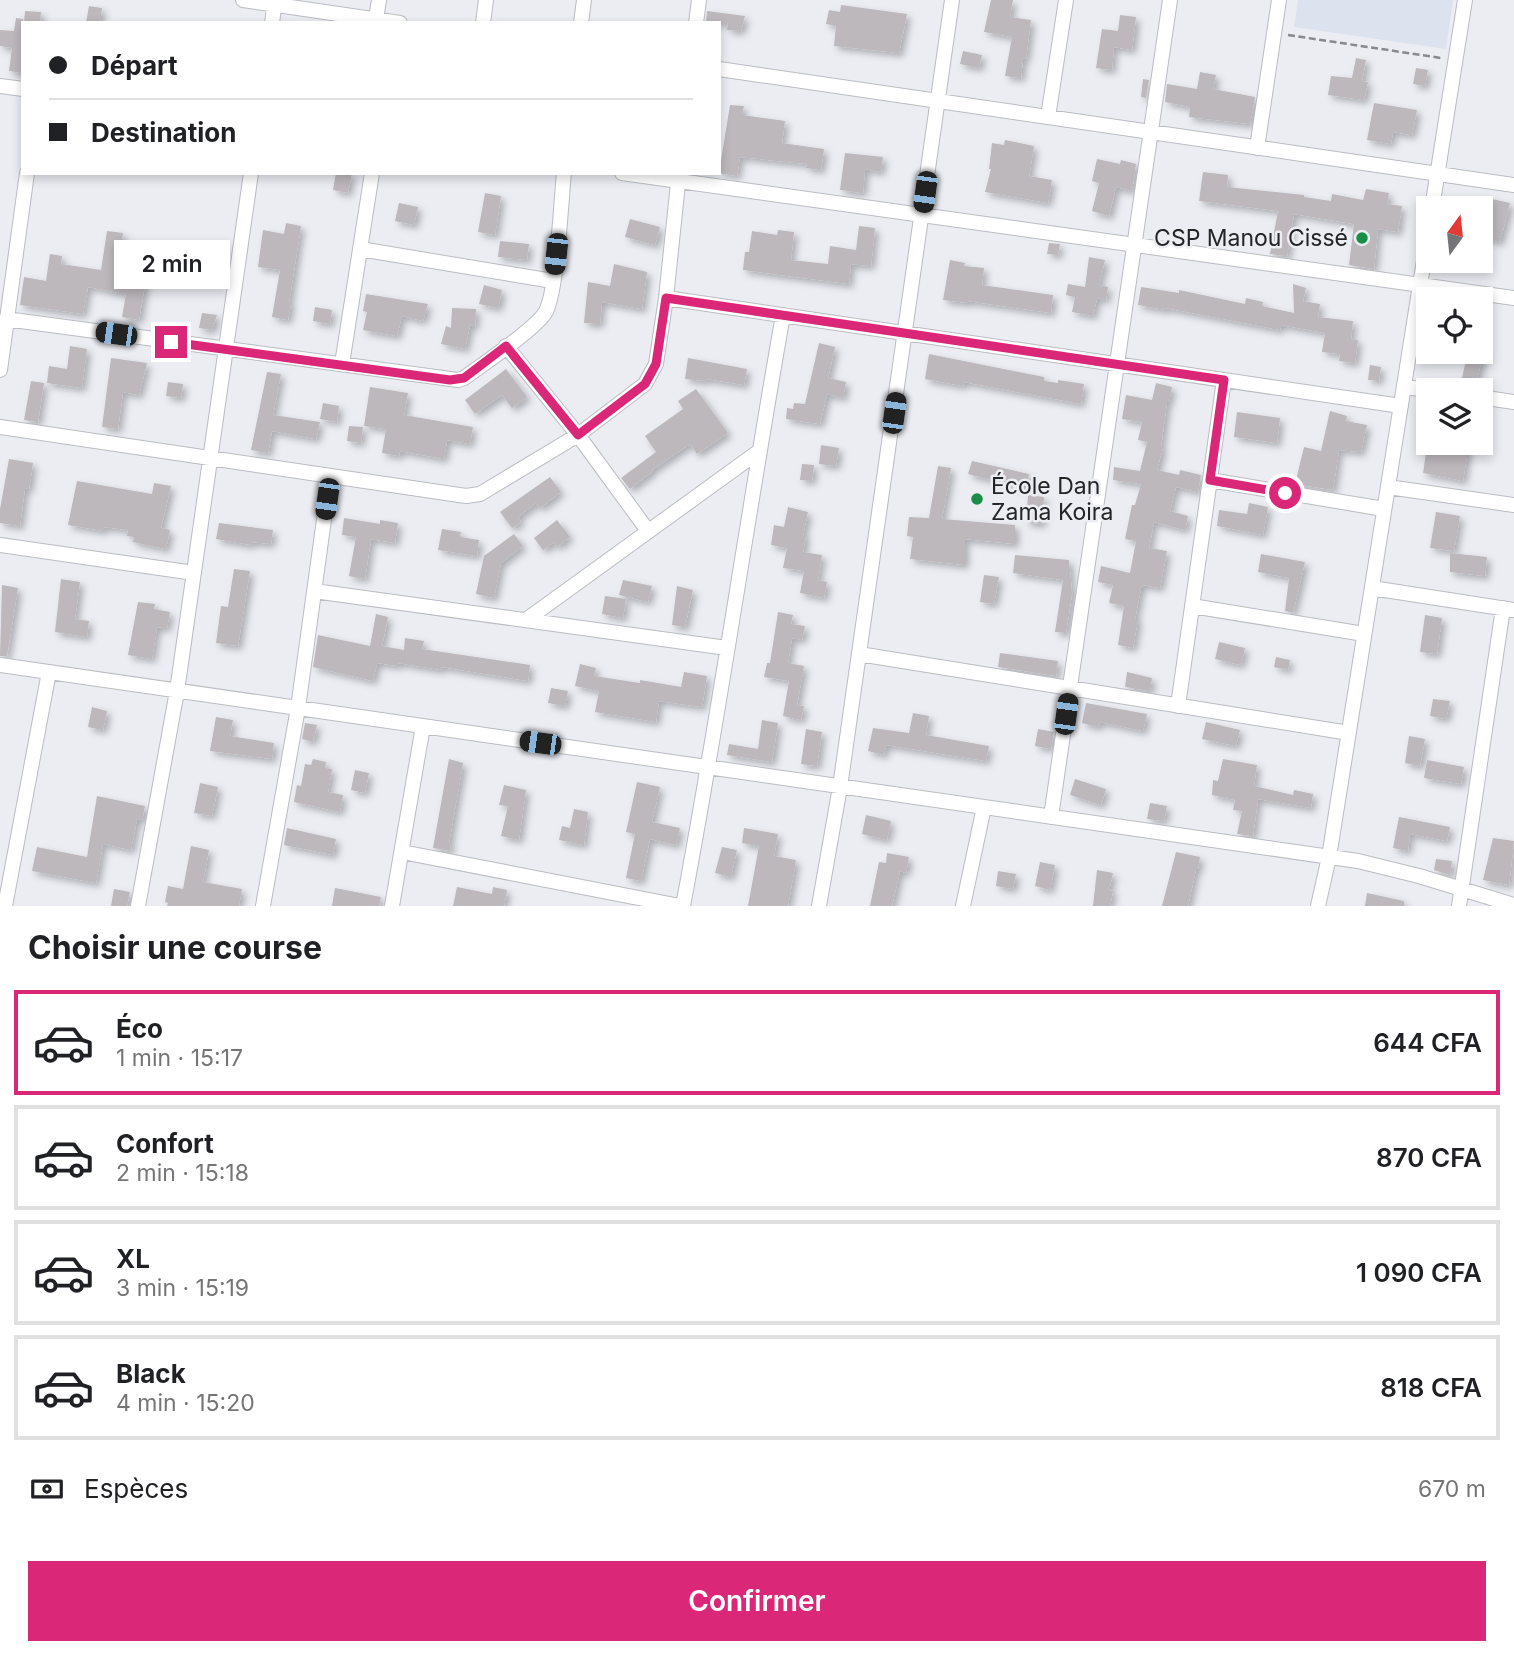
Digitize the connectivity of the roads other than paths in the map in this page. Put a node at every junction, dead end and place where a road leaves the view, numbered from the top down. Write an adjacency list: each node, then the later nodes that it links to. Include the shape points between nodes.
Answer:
1 (243, 0): 11 (street)
2 (379, 0): 12 (street)
3 (486, 0): 15 (street)
4 (584, 0): 16 (street)
5 (699, 0): 17 (street)
6 (952, 0): 21 (street)
7 (1066, 0): 22 (street)
8 (1170, 0): 23 (street)
9 (1279, 0): 24 (street)
10 (1465, 0): 25 (street)
11 (275, 2): 12 (street); 13 (street)
12 (376, 19): 14 (street)
13 (272, 21)
14 (388, 21)
15 (483, 21)
16 (581, 21)
17 (696, 21)
18 (721, 69): 21 (street)
19 (0, 86): 20 (street)
20 (21, 89)
21 (938, 102): 22 (street); 34 (street)
22 (1048, 117): 23 (street)
23 (1151, 132): 24 (street); 35 (street)
24 (1257, 148): 25 (street)
25 (1438, 174): 32 (street); 33 (street)
26 (27, 175): 43 (street)
27 (251, 175): 46 (street)
28 (372, 175): 36 (street)
29 (565, 175): 38 (street)
30 (650, 175): 31 (street)
31 (679, 177): 34 (street); 40 (street)
32 (1514, 185)
33 (1434, 196)
34 (922, 215): 35 (street); 44 (street)
35 (1134, 245): 39 (street); 48 (street)
36 (360, 249): 38 (street); 47 (street)
37 (1422, 273): 39 (street)
38 (553, 281): 45 (street, via 541,319)
39 (1420, 285): 41 (street); 51 (street)
40 (666, 298): 42 (street); 57 (street, via 652,374)
41 (1514, 298)
42 (783, 315): 44 (street); 58 (street)
43 (6, 319): 46 (street); 49 (street)
44 (905, 333): 48 (street); 75 (street)
45 (506, 346): 47 (street, via 458,380); 57 (street)
46 (226, 349): 47 (street); 59 (street)
47 (342, 364)
48 (1117, 365): 50 (street); 78 (street)
49 (0, 370)
50 (1224, 380): 55 (street); 61 (street)
51 (1404, 387): 52 (street); 55 (street)
52 (1416, 388)
53 (1493, 399): 54 (street)
54 (1514, 402)
55 (1401, 406): 62 (street)
56 (0, 426): 59 (street)
57 (578, 435): 60 (street, via 474,496); 65 (street)
58 (758, 452): 65 (street); 74 (street)
59 (210, 459): 60 (street); 67 (street)
60 (330, 476): 69 (street)
61 (1210, 480): 64 (street); 70 (street)
62 (1388, 487): 63 (street); 64 (street)
63 (1514, 505)
64 (1384, 509): 68 (street)
65 (648, 531): 72 (street)
66 (0, 545): 67 (street)
67 (194, 573): 79 (street)
68 (1372, 588): 71 (street); 73 (street)
69 (314, 591): 72 (street); 81 (street)
70 (1192, 606): 73 (street); 80 (street)
71 (1508, 609): 90 (street)
72 (526, 620): 74 (street)
73 (1364, 634): 83 (street)
74 (727, 648): 84 (street)
75 (859, 654): 78 (street); 85 (street)
76 (0, 665): 77 (street)
77 (49, 672): 79 (street); 92 (street)
78 (1070, 688): 80 (street); 87 (street)
79 (177, 691): 81 (street); 93 (street)
80 (1178, 705): 83 (street)
81 (298, 708): 82 (street); 94 (street)
82 (423, 726): 84 (street); 88 (street)
83 (1349, 733): 89 (street)
84 (709, 768): 85 (street); 96 (street)
85 (840, 787): 86 (street); 97 (street)
86 (984, 807): 87 (street); 98 (street)
87 (1051, 817): 89 (street)
88 (402, 852): 95 (street); 96 (street)
89 (1329, 857): 90 (street, via 1388,867); 99 (street)
90 (1461, 888): 91 (street); 100 (street)
91 (1514, 905)
92 (5, 906)
93 (138, 906)
94 (263, 906)
95 (392, 906)
96 (682, 906)
97 (819, 906)
98 (963, 906)
99 (1318, 906)
100 (1459, 906)

